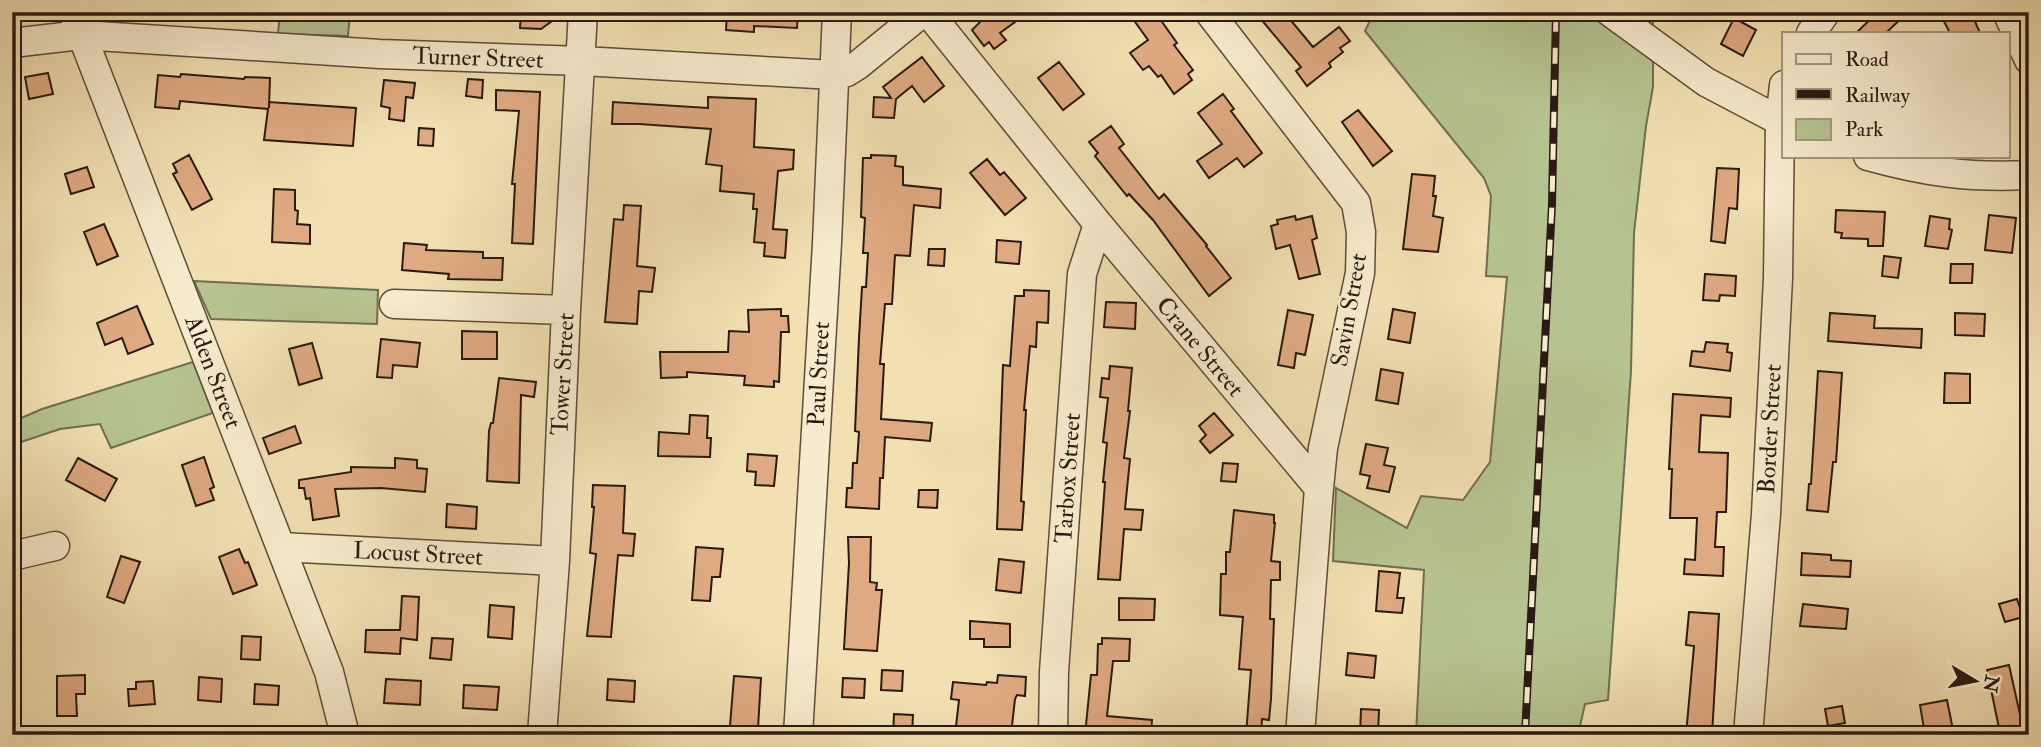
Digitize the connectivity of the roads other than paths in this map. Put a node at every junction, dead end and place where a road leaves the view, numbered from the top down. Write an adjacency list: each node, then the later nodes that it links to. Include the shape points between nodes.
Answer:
1 (583, 12): 13 (street, Tower Street)
2 (837, 12): 14 (street, Paul Street)
3 (923, 12): 14 (street, Turner Street, via 858,65)
4 (928, 12): 18 (street, Crane Street)
5 (1209, 12): 21 (street, Savin Street, via 1356,203 1360,273 1322,448)
6 (1610, 12): 15 (street, via 1706,82)
7 (1826, 12): 10 (street)
8 (2007, 12): 12 (street)
9 (77, 24): 11 (street, Turner Street); 13 (street, Turner Street, via 380,54); 23 (street, Alden Street)
10 (1812, 32)
11 (12, 43)
12 (2029, 60)
13 (582, 61): 14 (street, Turner Street); 20 (street, Tower Street)
14 (834, 75): 28 (street, Paul Street)
15 (1782, 122): 31 (street, Border Street, via 1766,514)
16 (1876, 158): 17 (street, via 1947,174)
17 (2029, 175)
18 (1098, 224): 21 (street, Crane Street); 29 (street, Tarbox Street, via 1082,274)
19 (394, 304): 20 (street)
20 (566, 310): 25 (street, Tower Street)
21 (1319, 488): 30 (street)
22 (55, 546): 24 (street)
23 (281, 547): 25 (street, Locust Street); 26 (street, Alden Street, via 329,672)
24 (12, 556)
25 (555, 561): 27 (street, Tower Street)
26 (345, 735)
27 (542, 735)
28 (798, 735)
29 (1053, 735)
30 (1300, 735)
31 (1748, 735)

